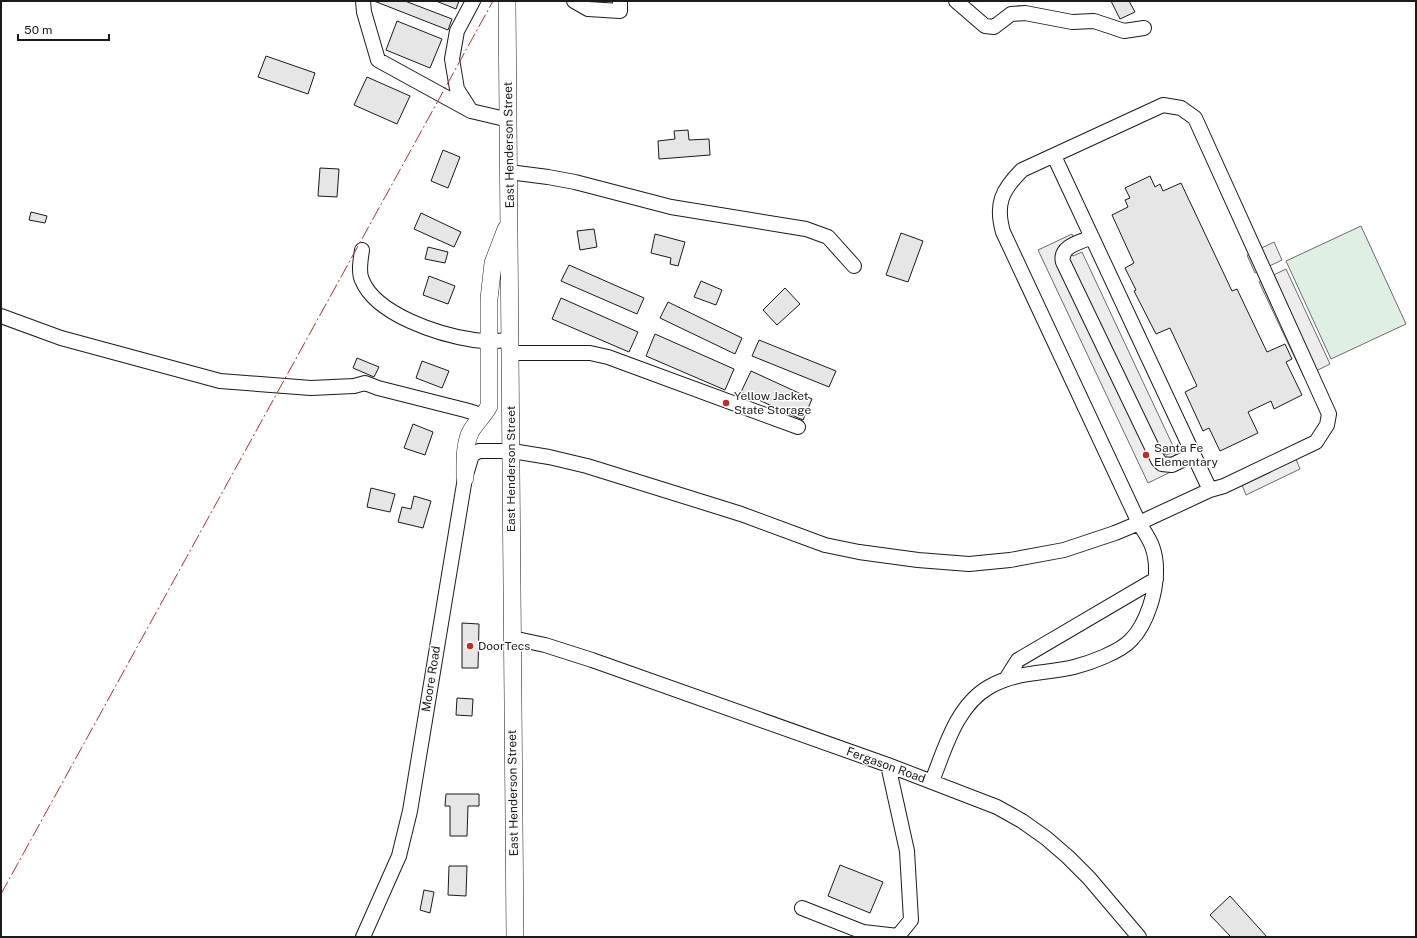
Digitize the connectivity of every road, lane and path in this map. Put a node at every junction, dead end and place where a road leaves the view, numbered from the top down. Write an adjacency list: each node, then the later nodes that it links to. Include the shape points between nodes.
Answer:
1 (363, 1): 8 (street, via 378,60)
2 (472, 1): 8 (street, via 457,31 452,59 457,89)
3 (507, 1): 9 (main road, East Henderson Street)
4 (574, 1): 5 (street, via 588,9 620,11)
5 (620, 1)
6 (956, 1): 7 (street, via 985,26 994,27 1011,14 1026,13 1072,22 1094,21 1124,31)
7 (1144, 28)
8 (472, 111): 9 (street)
9 (508, 120): 11 (main road, East Henderson Street)
10 (1054, 156): 13 (street); 24 (street, Moore Road, via 1163,105 1181,108 1195,118 1329,414 1327,424 1316,442 1224,486); 25 (street, Moore Road, via 1022,170 1006,187 998,208 999,220)
11 (509, 172): 12 (main road, East Henderson Street); 15 (street, via 568,181 671,207 806,229 828,237)
12 (510, 221): 17 (main road, via 493,263 488,298); 18 (main road, East Henderson Street)
13 (1092, 237): 22 (street); 22 (street, via 1066,249 1063,253 1063,262 1158,460 1162,464 1172,465)
14 (362, 250): 17 (street, via 361,279 369,292 383,305 440,333 476,341)
15 (854, 266)
16 (1, 316): 19 (street, via 61,338 220,381 311,388 365,383 475,413)
17 (489, 341): 18 (street); 19 (main road, via 489,406)
18 (511, 347): 20 (street, via 590,353 608,357); 21 (main road, East Henderson Street)
19 (480, 418): 23 (main road, via 470,432 466,448)
20 (798, 427)
21 (512, 452): 23 (street, Moore Road, via 479,450 472,455); 25 (street, Moore Road, via 587,466 741,514 825,545 918,560 969,564 1010,560 1064,550); 27 (main road, East Henderson Street)
22 (1193, 455): 24 (street)
23 (465, 478): 32 (street, Moore Road, via 410,811 399,856)
24 (1210, 490): 25 (street, Moore Road)
25 (1139, 523): 26 (street, Moore Road, via 1152,547)
26 (1156, 579): 28 (street, via 1018,660); 28 (street, Moore Road, via 1145,618 1130,641 1111,654 1074,667)
27 (512, 638): 29 (street, Fergason Road, via 545,645 592,660); 33 (main road, East Henderson Street)
28 (1006, 679): 30 (street, Moore Road, via 988,688 968,706 952,730)
29 (888, 765): 30 (street, Fergason Road); 31 (street, via 907,851 911,920 898,936 864,932)
30 (932, 781): 34 (street, Fergason Road, via 997,807 1046,838 1089,878)
31 (802, 908)
32 (363, 937)
33 (515, 937)
34 (1139, 937)

